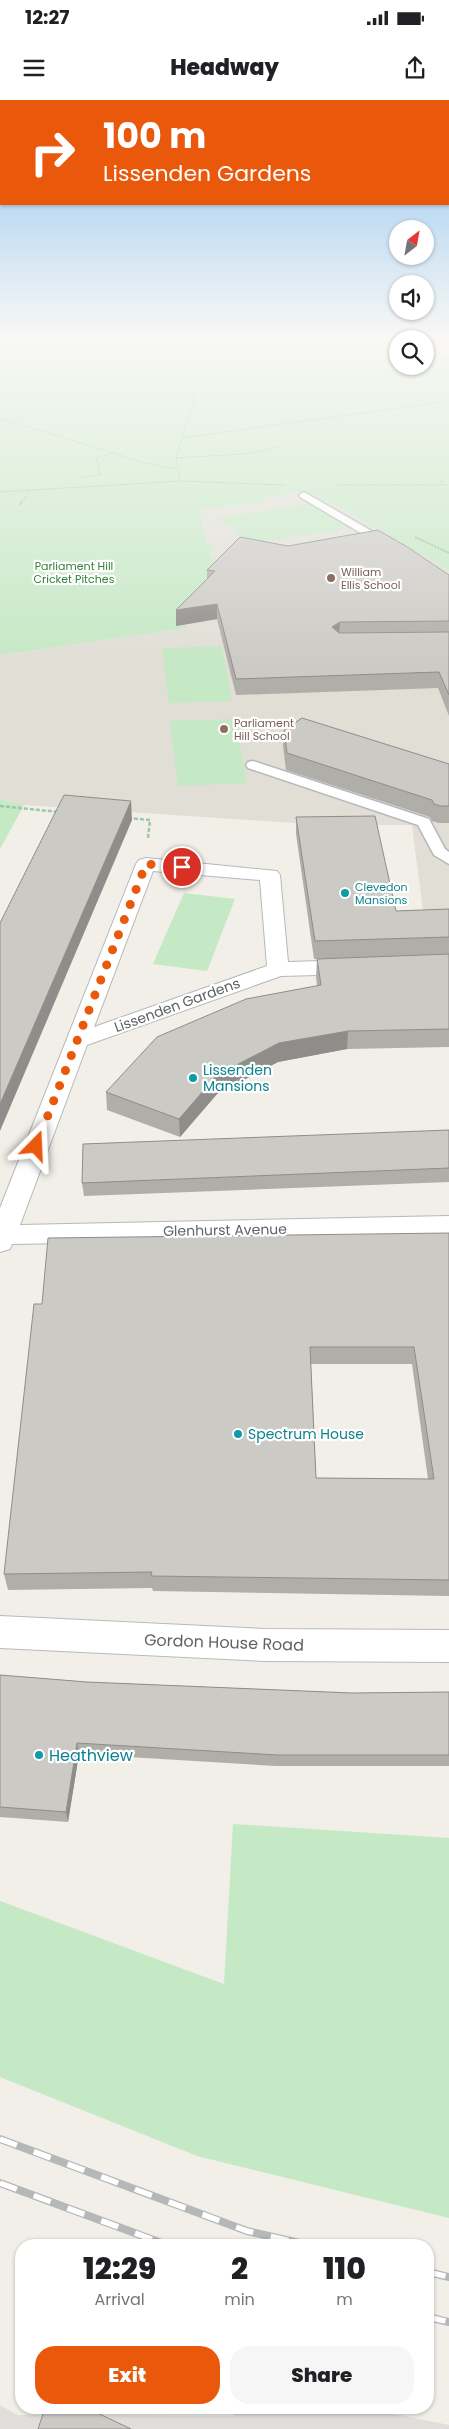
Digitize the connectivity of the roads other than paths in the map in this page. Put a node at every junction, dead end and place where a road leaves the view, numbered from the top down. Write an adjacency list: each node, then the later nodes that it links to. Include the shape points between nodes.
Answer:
1 (304, 495): 2 (lane)
2 (403, 552)
3 (253, 765): 4 (lane, via 424,822 439,852)
4 (449, 859)
5 (373, 966): 6 (street, Lissenden Gardens)
6 (278, 969): 7 (street, Lissenden Gardens); 7 (street, via 270,876 146,864)
7 (77, 1041): 9 (street)
8 (449, 1226): 9 (street, Glenhurst Avenue)
9 (1, 1238)
10 (0, 1632): 11 (street, Gordon House Road, via 265,1645)
11 (449, 1646)

